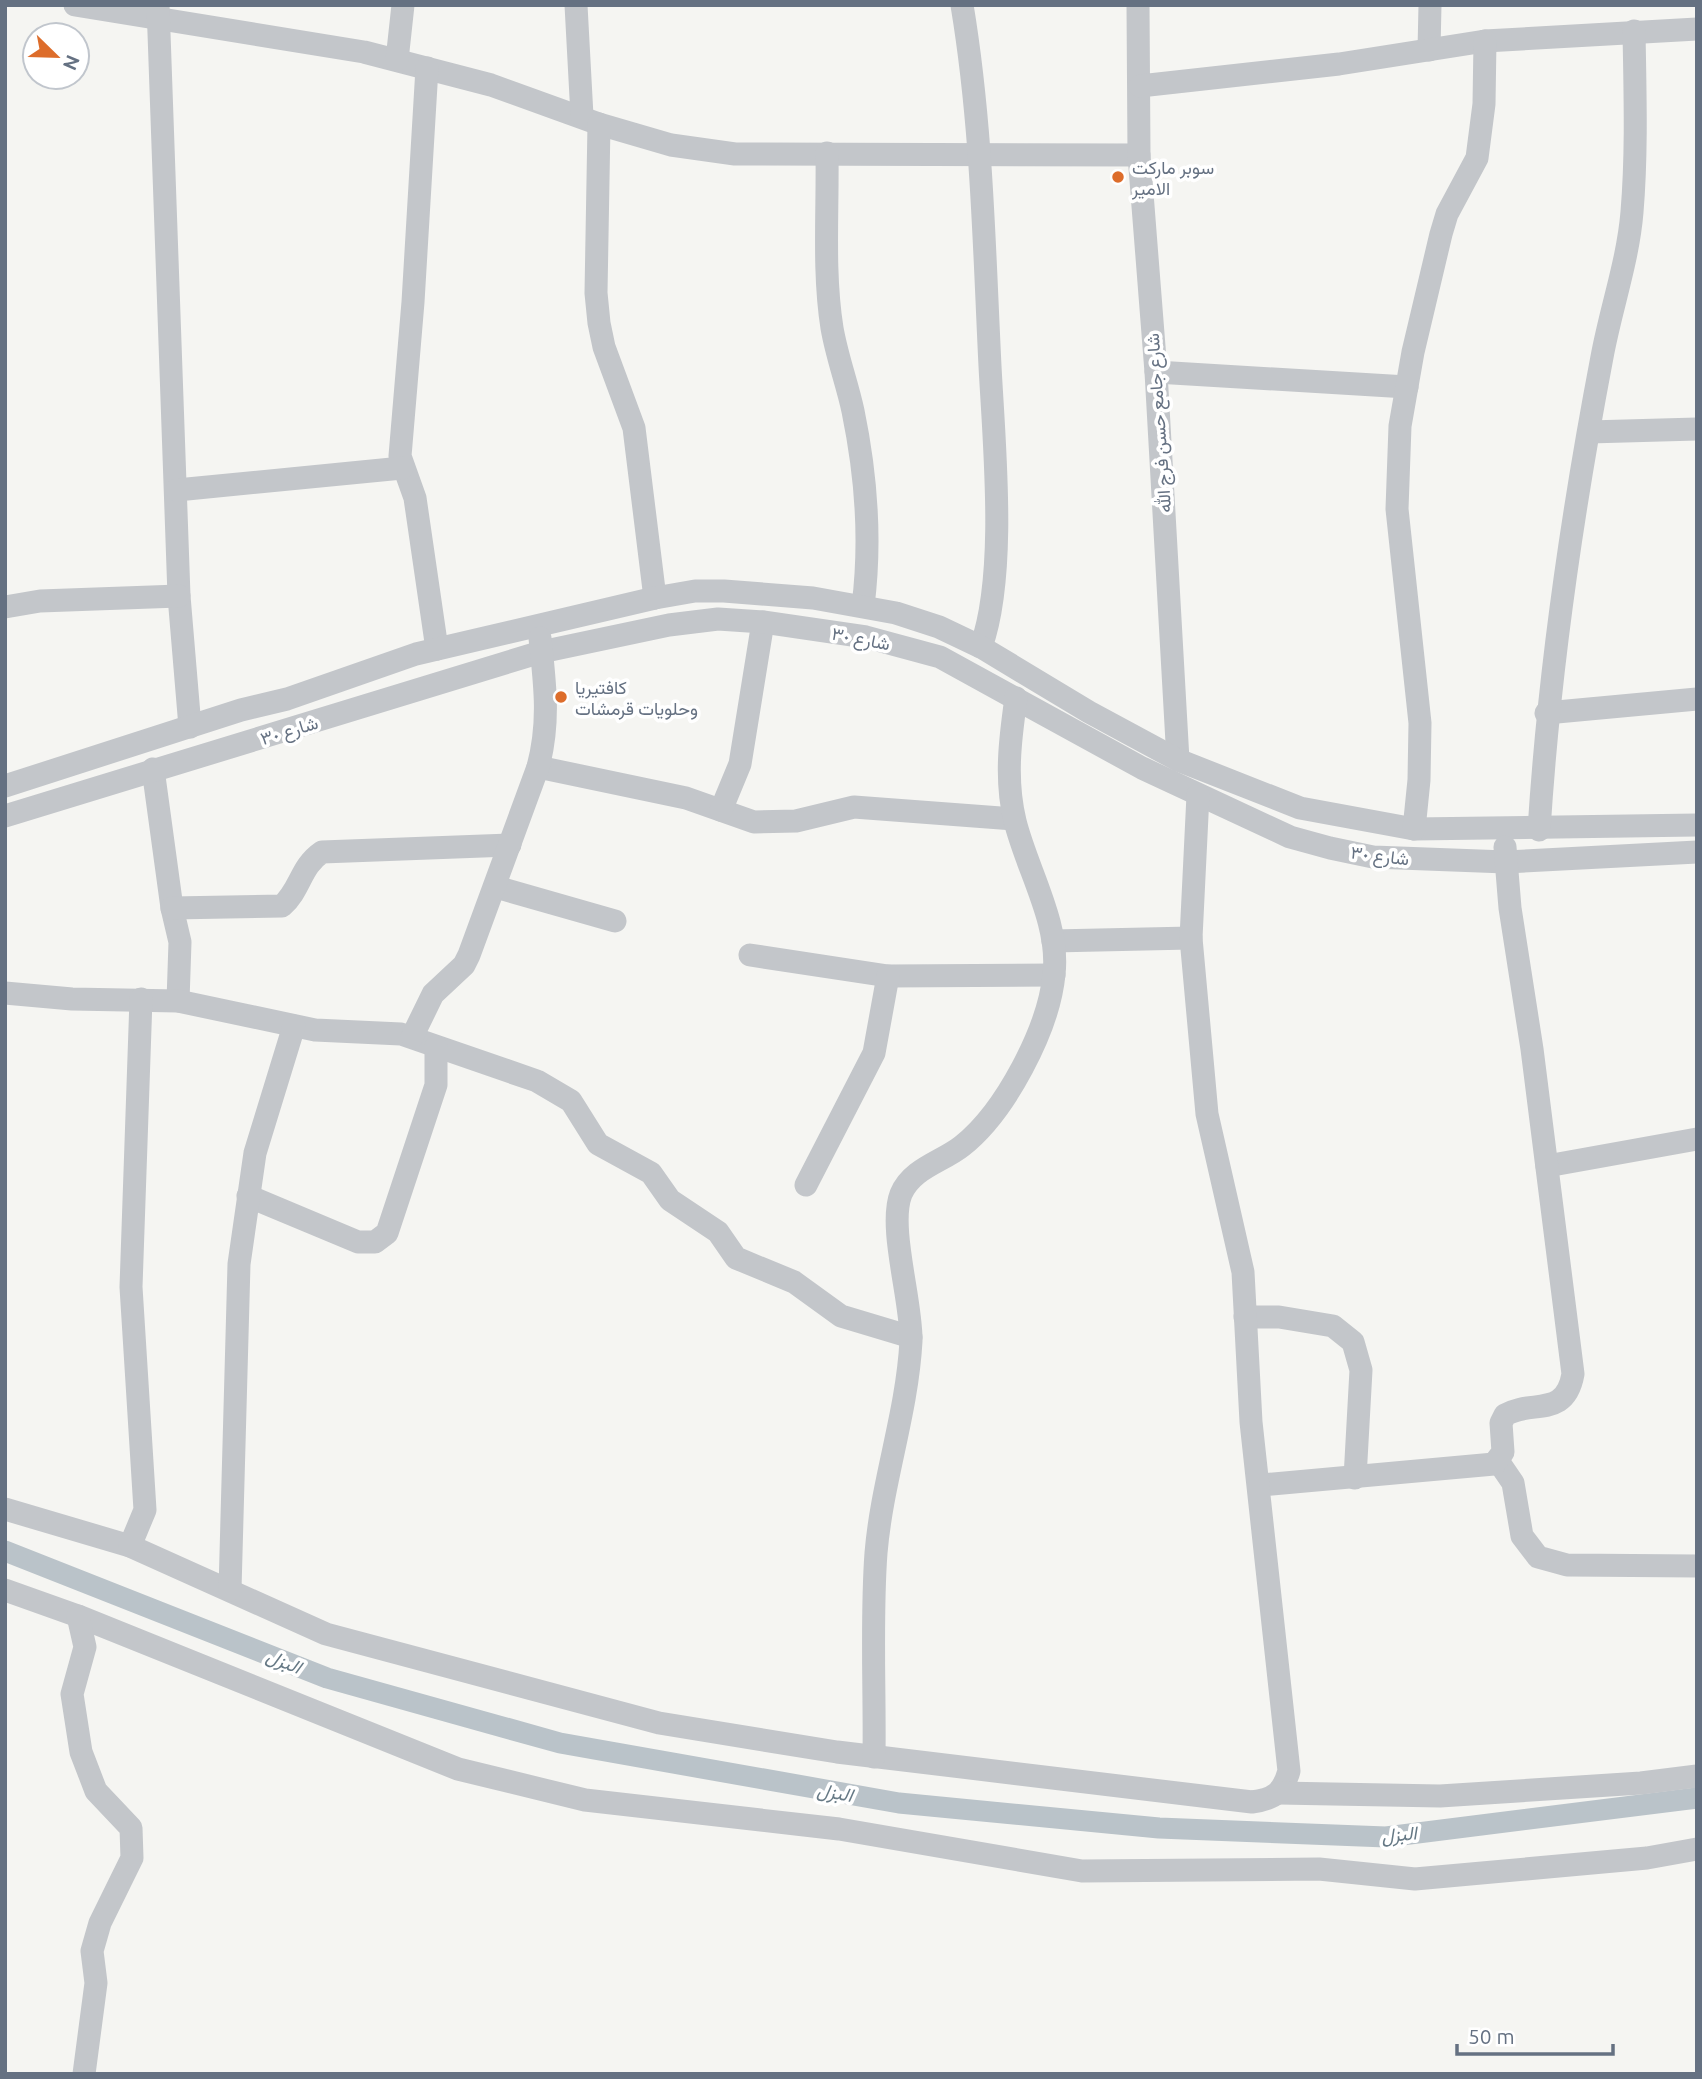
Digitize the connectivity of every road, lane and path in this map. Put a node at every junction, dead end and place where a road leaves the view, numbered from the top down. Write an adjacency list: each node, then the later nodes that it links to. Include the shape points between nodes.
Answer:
1 (75, 5): 7 (street)
2 (403, 5): 12 (street)
3 (576, 5): 15 (street)
4 (962, 5): 17 (street)
5 (1138, 5): 14 (street, شارع جامع حسن فرج الله)
6 (1430, 5): 11 (street)
7 (158, 12): 12 (street); 24 (street)
8 (1697, 29): 9 (street)
9 (1634, 31): 10 (street); 22 (street, via 1632,214)
10 (1485, 41): 11 (street); 20 (street, via 1484,104 1476,158 1447,214)
11 (1429, 50): 14 (street)
12 (397, 60): 13 (street)
13 (427, 68): 15 (street); 23 (street, via 400,430)
14 (1140, 86): 18 (street, شارع جامع حسن فرج الله)
15 (590, 120): 16 (street, via 671,145 735,154); 26 (street, via 599,323 634,428)
16 (827, 153): 17 (street); 27 (street, via 832,328 852,405 863,478 867,569)
17 (981, 154): 18 (street); 31 (street, via 995,464 991,606)
18 (1139, 155): 19 (street, شارع جامع حسن فرج الله)
19 (1156, 372): 20 (street); 38 (street, شارع جامع حسن فرج الله)
20 (1407, 387): 47 (street, via 1397,471 1420,723)
21 (1697, 429): 22 (street)
22 (1589, 432): 36 (street)
23 (402, 468): 24 (street); 32 (street, via 415,498)
24 (177, 490): 25 (street)
25 (179, 596): 28 (street, via 40,601); 37 (street)
26 (655, 598): 27 (street, شارع ٣٠, via 724,591); 30 (street, شارع ٣٠)
27 (863, 606): 31 (street, شارع ٣٠, via 939,627)
28 (5, 607)
29 (763, 622): 33 (street, شارع ٣٠, via 718,619 669,625); 34 (street, شارع ٣٠, via 866,637 940,657); 43 (street, via 740,764)
30 (538, 625): 32 (street, شارع ٣٠); 33 (street)
31 (981, 647): 38 (street, شارع ٣٠)
32 (437, 649): 37 (street, شارع ٣٠)
33 (541, 652): 39 (street, via 547,722); 40 (street, شارع ٣٠)
34 (1016, 698): 42 (street, شارع ٣٠); 45 (street, via 1008,764)
35 (1697, 699): 36 (street)
36 (1546, 713): 49 (street)
37 (190, 727): 41 (street, شارع ٣٠)
38 (1178, 760): 47 (street, شارع ٣٠, via 1300,808)
39 (538, 767): 43 (street, via 630,784); 50 (street)
40 (153, 769): 44 (street, شارع ٣٠); 54 (street)
41 (5, 786)
42 (1198, 795): 52 (street, شارع ٣٠, via 1290,837 1330,848 1400,859); 56 (street)
43 (721, 810): 45 (street, via 754,822 796,821 854,807)
44 (6, 814)
45 (1014, 819): 57 (street)
46 (1697, 825): 49 (street, شارع ٣٠)
47 (1414, 829): 48 (street, شارع ٣٠)
48 (1504, 830): 49 (street, شارع ٣٠); 52 (street)
49 (1539, 830)
50 (510, 845): 53 (street); 54 (street, via 322,852 308,861 291,898 282,906)
51 (1697, 852): 52 (street, شارع ٣٠)
52 (1506, 862): 68 (street)
53 (496, 887): 55 (street); 65 (street, via 464,965 433,994)
54 (172, 908): 63 (street, via 180,942)
55 (615, 921)
56 (1191, 938): 57 (street); 71 (street, via 1207,1114 1243,1272)
57 (1053, 941): 59 (street)
58 (750, 955): 60 (street)
59 (1054, 975): 60 (street); 72 (street, via 1027,1056 998,1109 960,1147 912,1178 900,1197 898,1220)
60 (888, 976): 69 (street, via 874,1053)
61 (5, 993): 62 (street)
62 (141, 999): 63 (street); 77 (street, via 131,1287 145,1510)
63 (178, 1001): 64 (street)
64 (294, 1026): 65 (street); 70 (street, via 255,1153)
65 (412, 1037): 66 (street)
66 (436, 1047): 70 (street, via 436,1085 387,1233 375,1242 358,1242); 72 (street, via 559,1091 571,1101 598,1144 651,1173 670,1200 718,1232 736,1258 794,1282 841,1316)
67 (1697, 1139): 68 (street)
68 (1546, 1166): 73 (street, via 1573,1374 1571,1384 1551,1405 1505,1415 1501,1423 1503,1452)
69 (806, 1185)
70 (248, 1196): 80 (street, via 239,1264)
71 (1245, 1317): 74 (street, via 1334,1326 1353,1342 1361,1370); 75 (street, via 1251,1422)
72 (911, 1337): 82 (street, via 909,1388 876,1552)
73 (1498, 1461): 74 (street, via 1485,1467); 78 (street, via 1513,1483 1522,1536 1538,1557 1567,1565)
74 (1355, 1478): 75 (street)
75 (1261, 1485): 84 (street, via 1289,1770)
76 (5, 1509): 77 (street)
77 (130, 1546): 80 (street)
78 (1697, 1566)
79 (5, 1590): 81 (street)
80 (230, 1590): 82 (street, via 326,1634 659,1723)
81 (78, 1616): 85 (street, via 458,1769 584,1800 839,1829 1082,1871 1319,1870 1415,1878 1647,1858); 86 (street, via 85,1647 72,1694 81,1752 96,1791 131,1828 132,1858 100,1923 92,1951 96,1983)
82 (874, 1757): 84 (street, via 1252,1802)
83 (1697, 1776): 84 (street, via 1440,1796)
84 (1279, 1793)
85 (1697, 1849)
86 (84, 2074)

